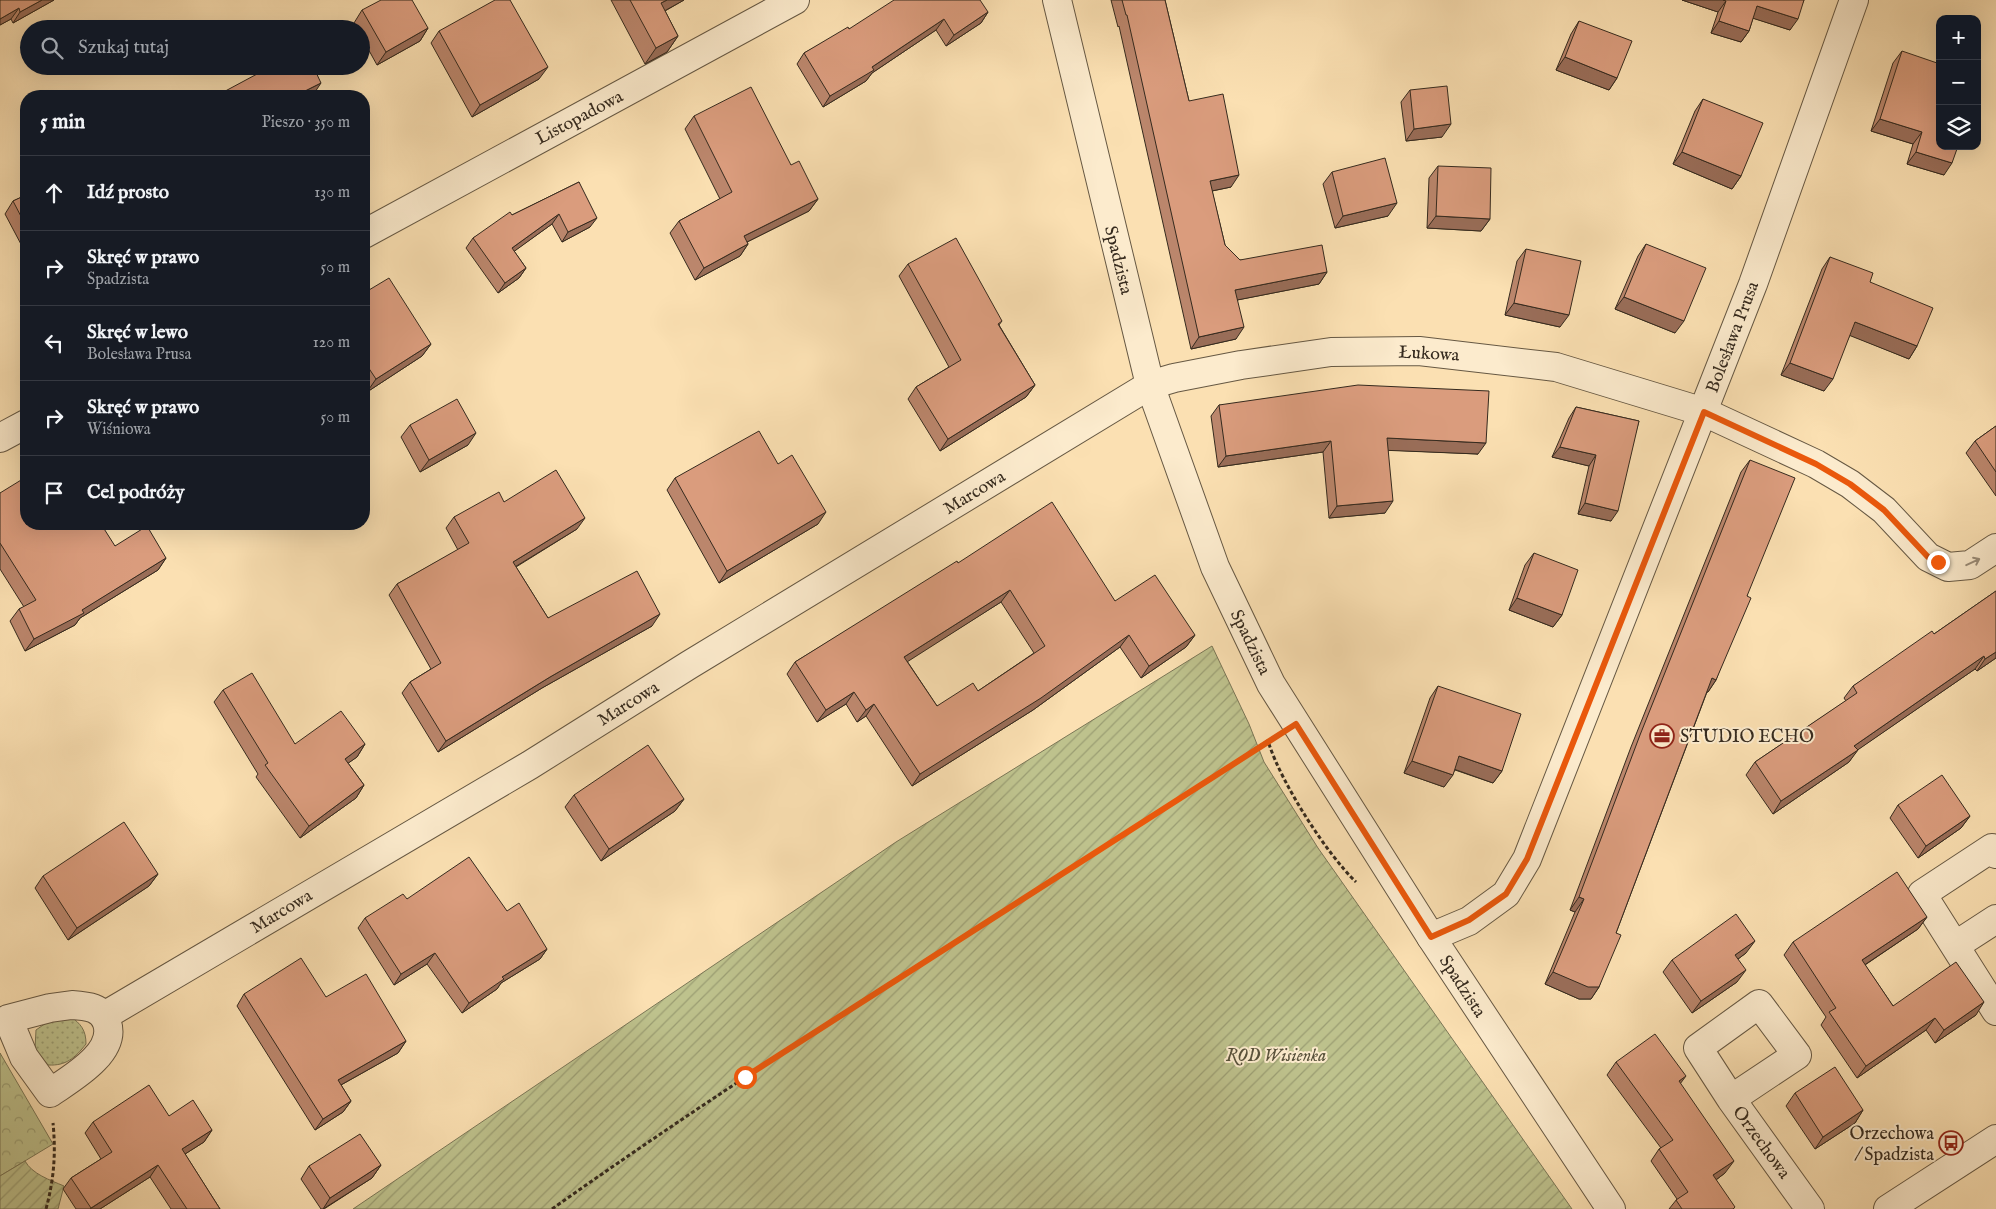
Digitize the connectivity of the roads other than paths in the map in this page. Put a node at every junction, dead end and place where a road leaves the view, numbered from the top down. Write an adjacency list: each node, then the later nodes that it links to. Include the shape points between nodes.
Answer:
1 (795, 0): 4 (street, Listopadowa)
2 (1057, 0): 5 (street, Spadzista)
3 (1854, 0): 6 (street, Bolesława Prusa, via 1760,266)
4 (370, 231)
5 (1150, 386): 6 (street, Łukowa, via 1232,367 1331,352 1419,351 1556,368); 12 (street, Spadzista, via 1215,567 1271,684); 15 (street, Marcowa, via 530,764)
6 (1704, 412): 9 (street, Łukowa, one-way to 9, via 1816,464 1850,484 1884,510 1928,557 1948,567 1970,565); 12 (street, Bolesława Prusa, via 1527,859 1506,894 1469,920)
7 (20, 427): 8 (street)
8 (0, 438)
9 (1996, 548)
10 (1996, 854): 13 (street, via 1992,848 1922,894)
11 (1996, 919): 13 (street)
12 (1431, 937): 18 (street, Spadzista)
13 (1956, 946): 14 (street)
14 (1996, 1011)
15 (104, 1016): 15 (street, via 108,1041 97,1058 50,1093 24,1057 8,1019 72,1005 94,1008)
16 (1731, 1098): 19 (street, Orzechowa)
17 (1996, 1139): 20 (street)
18 (1611, 1209)
19 (1810, 1209)
20 (1888, 1209)

